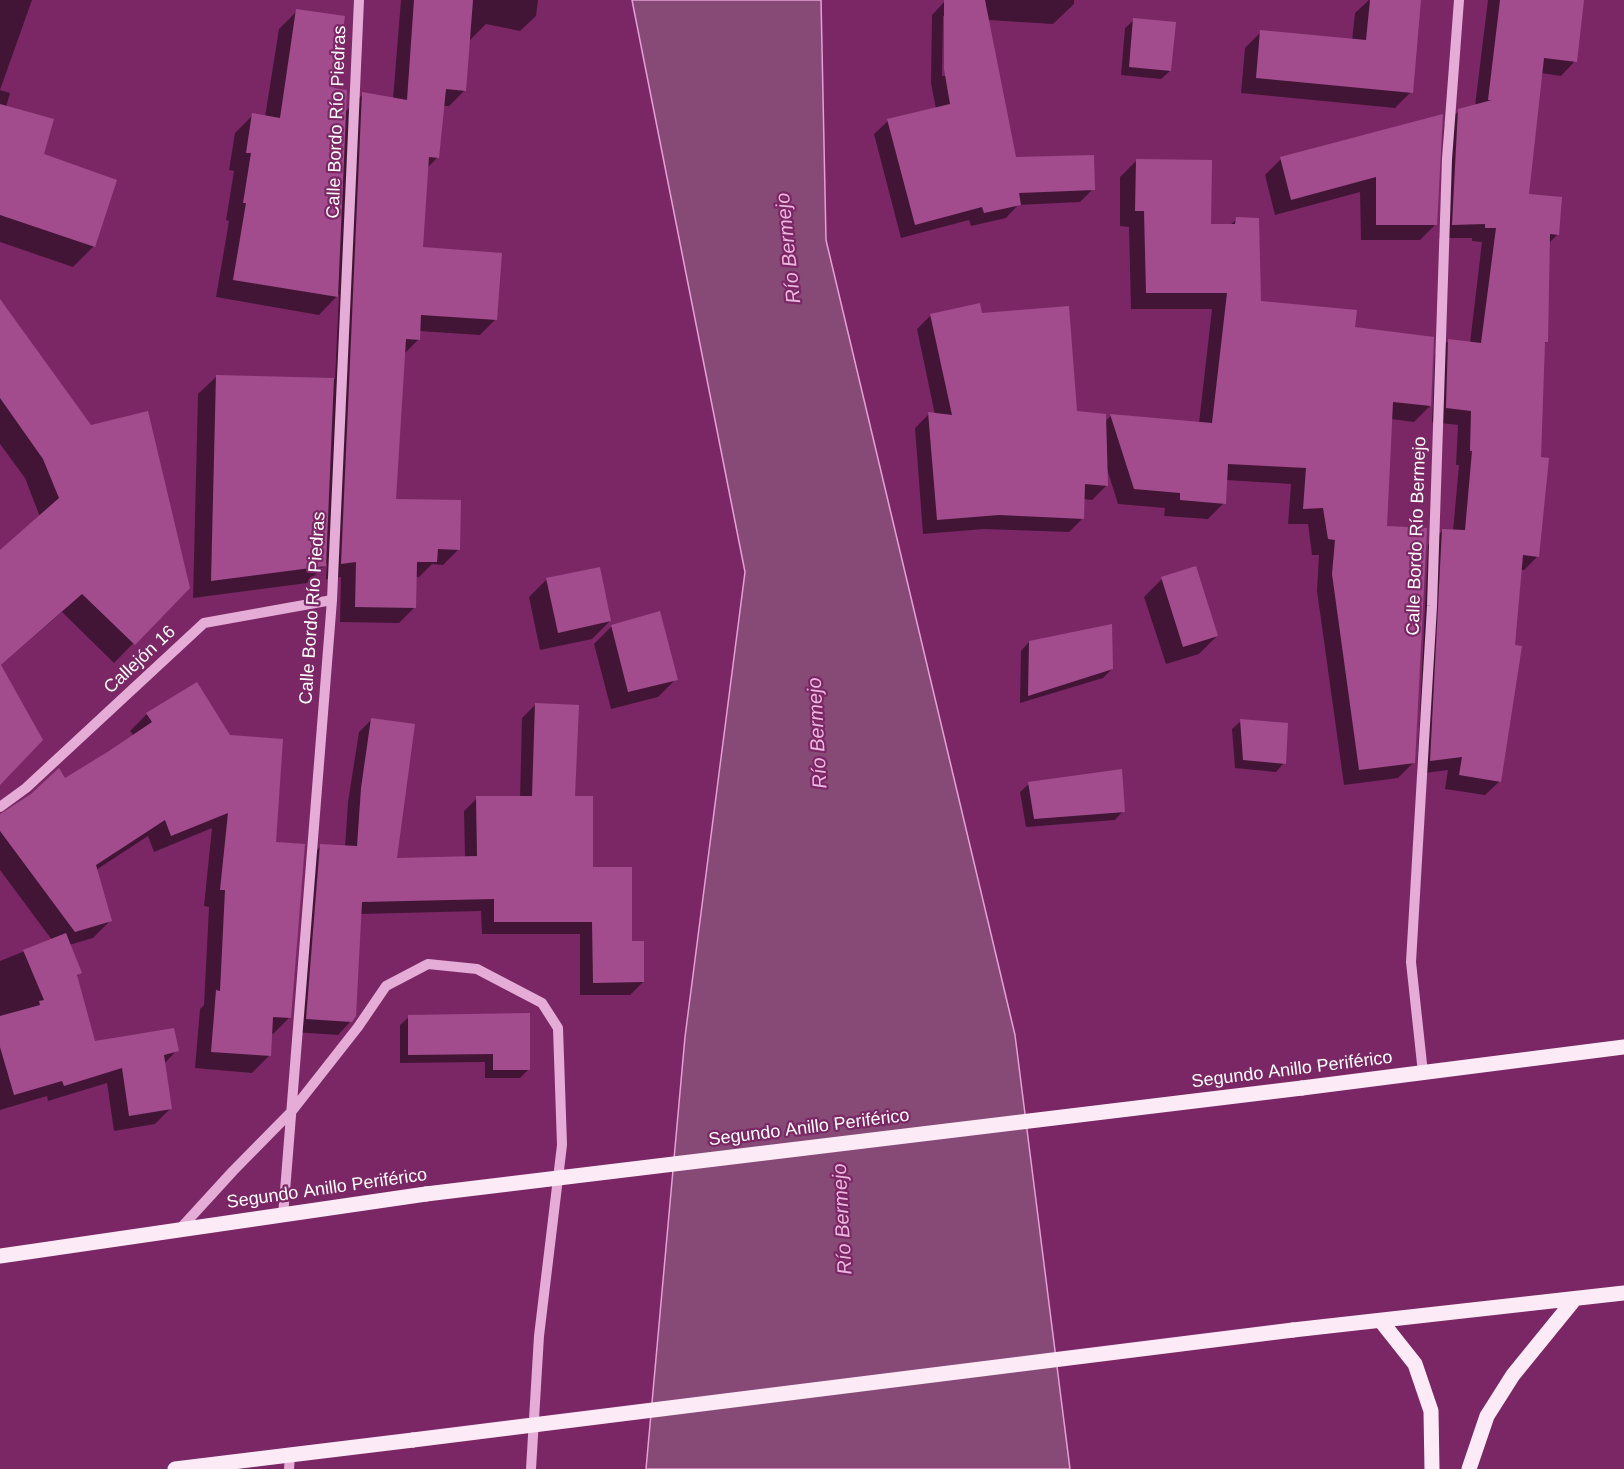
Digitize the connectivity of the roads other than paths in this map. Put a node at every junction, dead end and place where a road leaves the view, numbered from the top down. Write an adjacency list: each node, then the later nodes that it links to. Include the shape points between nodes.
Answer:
1 (358, 0): 3 (street, Calle Bordo Río Piedras)
2 (1459, 0): 6 (street, Calle Bordo Río Bermejo, via 1447,159 1432,606 1411,962)
3 (332, 600): 4 (street, Callejón 16, via 204,623 26,788); 7 (street, Calle Bordo Río Piedras)
4 (0, 807)
5 (1624, 1047): 6 (main road, Segundo Anillo Periférico)
6 (1423, 1073): 8 (main road, Segundo Anillo Periférico, bridge, via 426,1194)
7 (292, 1111): 8 (street, Calle Bordo Río Piedras); 9 (street); 16 (street, via 386,986 428,964 477,969 542,1003 558,1028 562,1145 539,1336)
8 (283, 1216): 9 (main road, Segundo Anillo Periférico)
9 (179, 1230): 10 (main road, Segundo Anillo Periférico)
10 (0, 1256)
11 (1624, 1293): 12 (main road)
12 (1574, 1300): 13 (main road); 18 (main road, via 1513,1375 1487,1416)
13 (1381, 1321): 14 (main road, bridge, via 413,1440); 17 (main road, via 1415,1364 1431,1411)
14 (289, 1462): 15 (main road)
15 (175, 1469)
16 (531, 1469)
17 (1432, 1469)
18 (1469, 1469)

